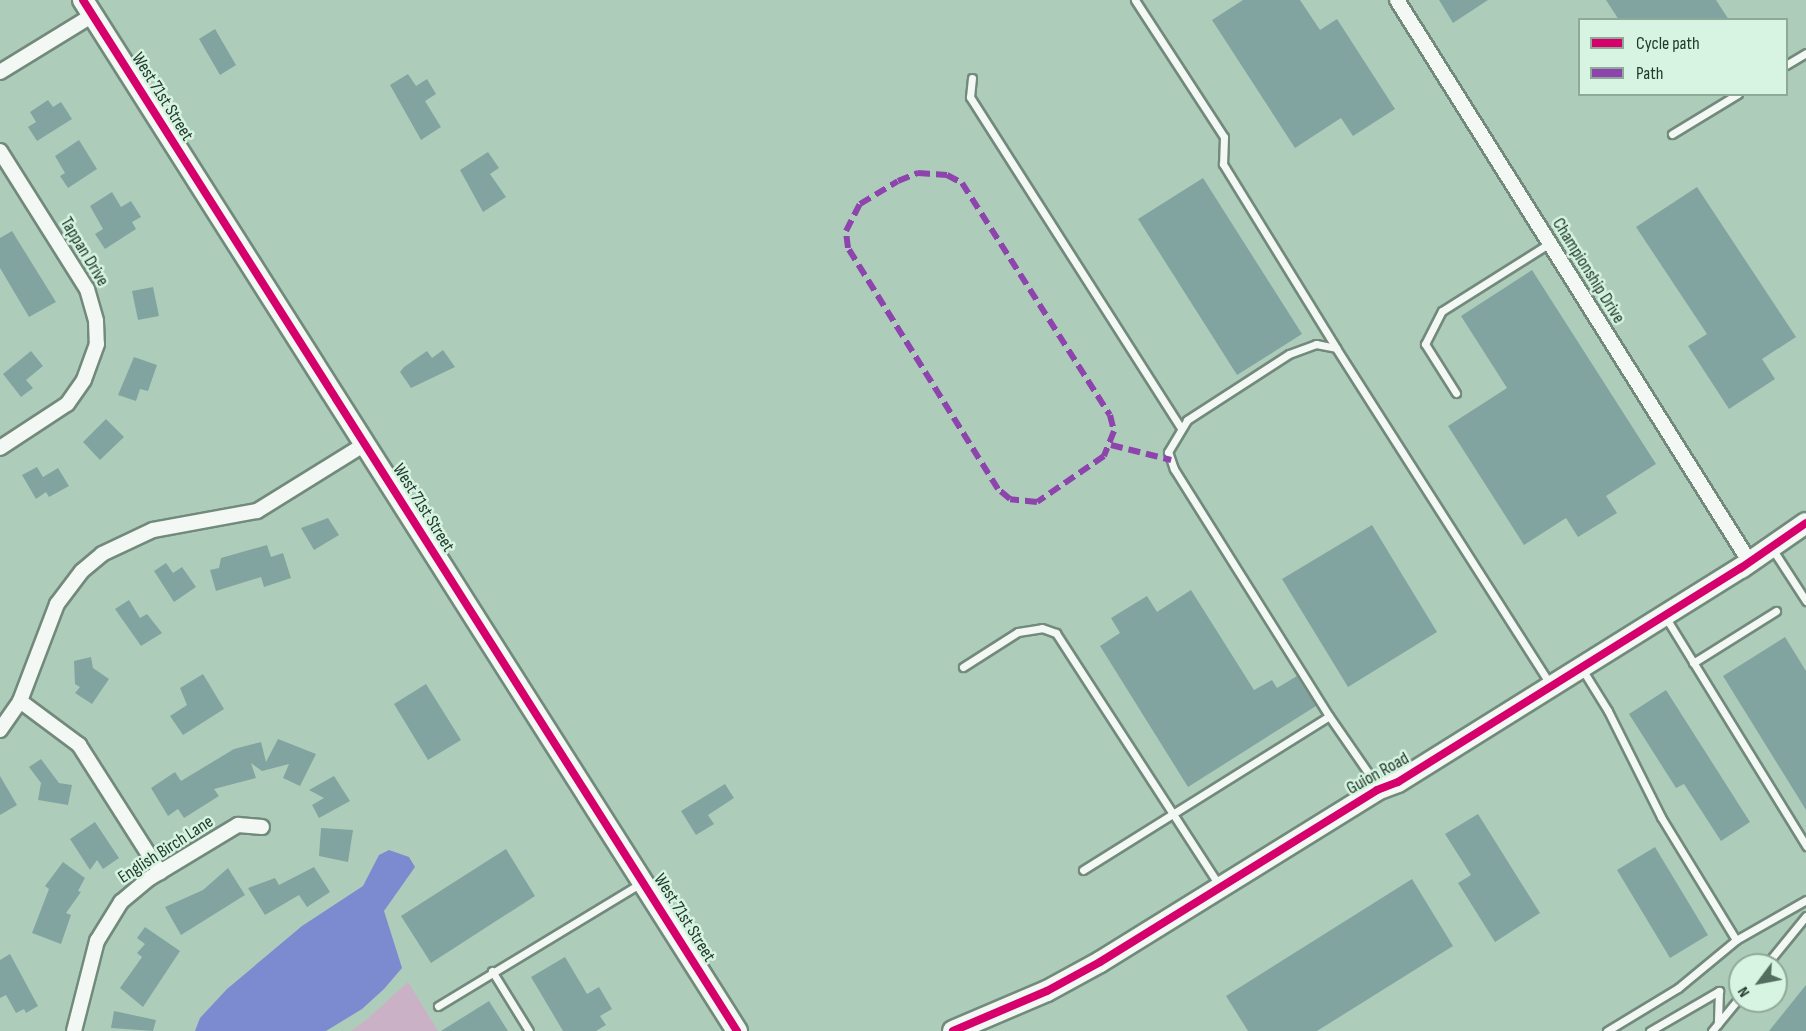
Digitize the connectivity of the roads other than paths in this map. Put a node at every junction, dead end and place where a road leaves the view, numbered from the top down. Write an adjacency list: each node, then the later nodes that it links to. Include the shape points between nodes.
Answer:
1 (1135, 0): 12 (lane, via 1224,137 1223,164)
2 (1397, 0): 11 (street, Championship Drive)
3 (88, 7): 6 (street); 15 (main road, West 71st Street)
4 (1806, 53): 5 (lane)
5 (1788, 64)
6 (0, 72)
7 (972, 78): 14 (lane, via 970,97)
8 (1735, 96): 9 (lane)
9 (1672, 134)
10 (0, 151): 16 (street, Tappan Drive, via 87,289 96,321 96,344 76,393 57,413)
11 (1550, 243): 13 (lane, via 1442,311 1425,344); 19 (street, Championship Drive)
12 (1336, 348): 14 (lane, via 1316,344 1289,354 1187,420); 26 (lane)
13 (1455, 393)
14 (1181, 428): 28 (lane, via 1168,452 1174,469)
15 (365, 444): 27 (street, via 257,511 153,530 102,554 81,571 57,603); 36 (main road, West 71st Street)
16 (0, 448)
17 (1806, 523): 18 (main road, Guion Road)
18 (1770, 545): 19 (main road, Guion Road); 20 (lane)
19 (1749, 561): 22 (main road, Guion Road)
20 (1806, 601)
21 (1776, 611): 23 (lane)
22 (1664, 616): 23 (lane); 25 (main road, Guion Road)
23 (1693, 663): 33 (lane)
24 (963, 667): 31 (lane, via 1018,632 1042,628 1056,633)
25 (1581, 668): 26 (main road, Guion Road); 40 (lane, via 1608,711 1661,817)
26 (1552, 686): 30 (main road, Guion Road, via 1398,782)
27 (20, 701): 29 (street); 35 (street, via 79,746)
28 (1329, 716): 30 (lane); 31 (lane)
29 (0, 730)
30 (1379, 789): 37 (main road, Guion Road)
31 (1174, 813): 34 (lane); 37 (lane)
32 (262, 827): 35 (street, English Birch Lane, via 238,825)
33 (1806, 846)
34 (1083, 870)
35 (159, 872): 46 (street, English Birch Lane, via 121,902 99,936)
36 (643, 882): 42 (lane); 48 (main road, West 71st Street)
37 (1220, 887): 49 (main road, Guion Road, via 1075,976)
38 (1806, 900): 40 (lane)
39 (1806, 916): 41 (lane)
40 (1736, 940): 50 (lane, via 1678,988)
41 (1776, 953)
42 (492, 971): 43 (lane); 47 (lane)
43 (438, 1006)
44 (1728, 1012): 45 (lane)
45 (1718, 1024): 51 (lane, via 1719,991); 52 (lane)
46 (74, 1031)
47 (529, 1031)
48 (737, 1031)
49 (953, 1031)
50 (1607, 1031)
51 (1650, 1031)
52 (1712, 1031)

